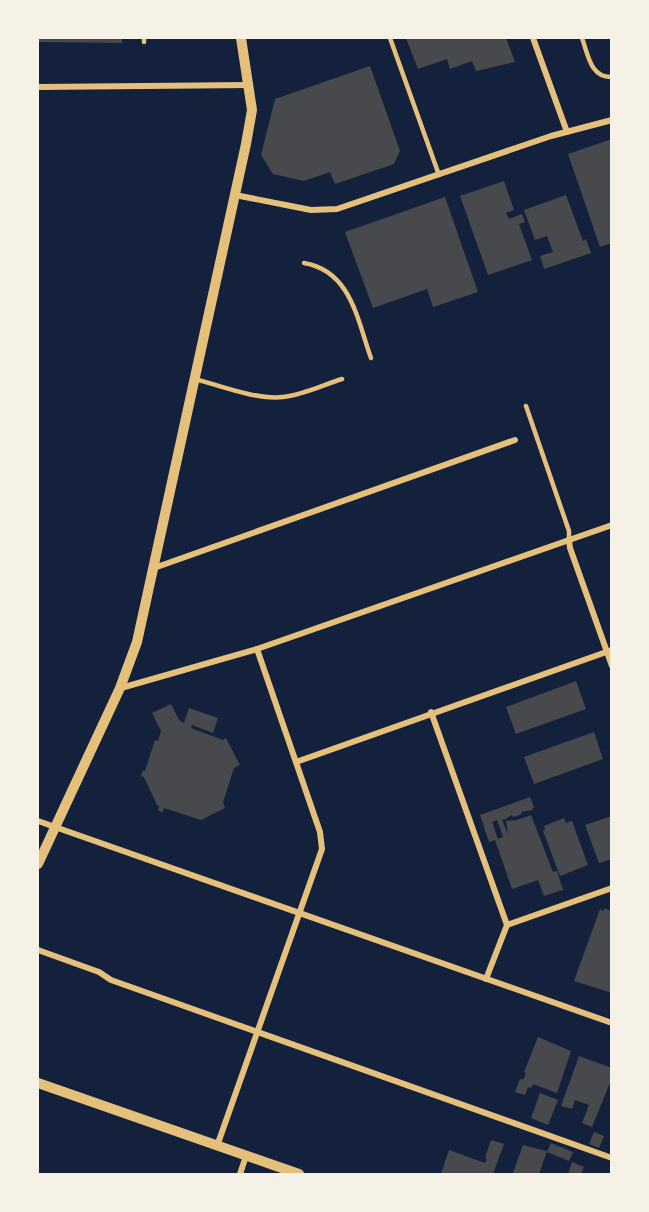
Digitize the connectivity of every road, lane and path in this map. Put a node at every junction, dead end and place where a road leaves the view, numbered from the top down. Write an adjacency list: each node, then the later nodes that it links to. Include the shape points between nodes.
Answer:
1 (241, 38): 6 (street)
2 (390, 38): 10 (lane)
3 (533, 38): 9 (street)
4 (582, 38): 5 (lane, via 597,73)
5 (612, 77)
6 (249, 85): 7 (street); 11 (street, via 252,110)
7 (38, 87)
8 (612, 120): 9 (street)
9 (567, 132): 10 (street)
10 (438, 175): 11 (street, via 337,209 311,210)
11 (235, 195): 14 (street)
12 (304, 263): 13 (lane, via 334,275 348,293)
13 (370, 358)
14 (195, 379): 15 (lane, via 281,398); 20 (street)
15 (342, 379)
16 (526, 406): 19 (lane)
17 (515, 440): 20 (street)
18 (612, 525): 19 (street)
19 (569, 540): 21 (street); 22 (street)
20 (154, 568): 24 (street, via 137,642)
21 (257, 649): 24 (street); 26 (street)
22 (609, 651): 23 (street); 25 (street)
23 (612, 666)
24 (120, 688): 28 (street)
25 (431, 712): 26 (street); 32 (street)
26 (296, 762): 31 (street, via 322,841)
27 (38, 821): 28 (street)
28 (54, 828): 29 (street); 31 (street)
29 (38, 864)
30 (612, 888): 32 (street)
31 (298, 913): 34 (street); 36 (street)
32 (507, 925): 34 (street)
33 (38, 950): 36 (street)
34 (486, 979): 35 (street)
35 (612, 1023)
36 (257, 1032): 38 (street); 40 (street)
37 (38, 1083): 38 (street)
38 (217, 1146): 39 (street)
39 (246, 1156): 41 (street); 42 (street)
40 (612, 1158)
41 (240, 1174)
42 (299, 1174)

